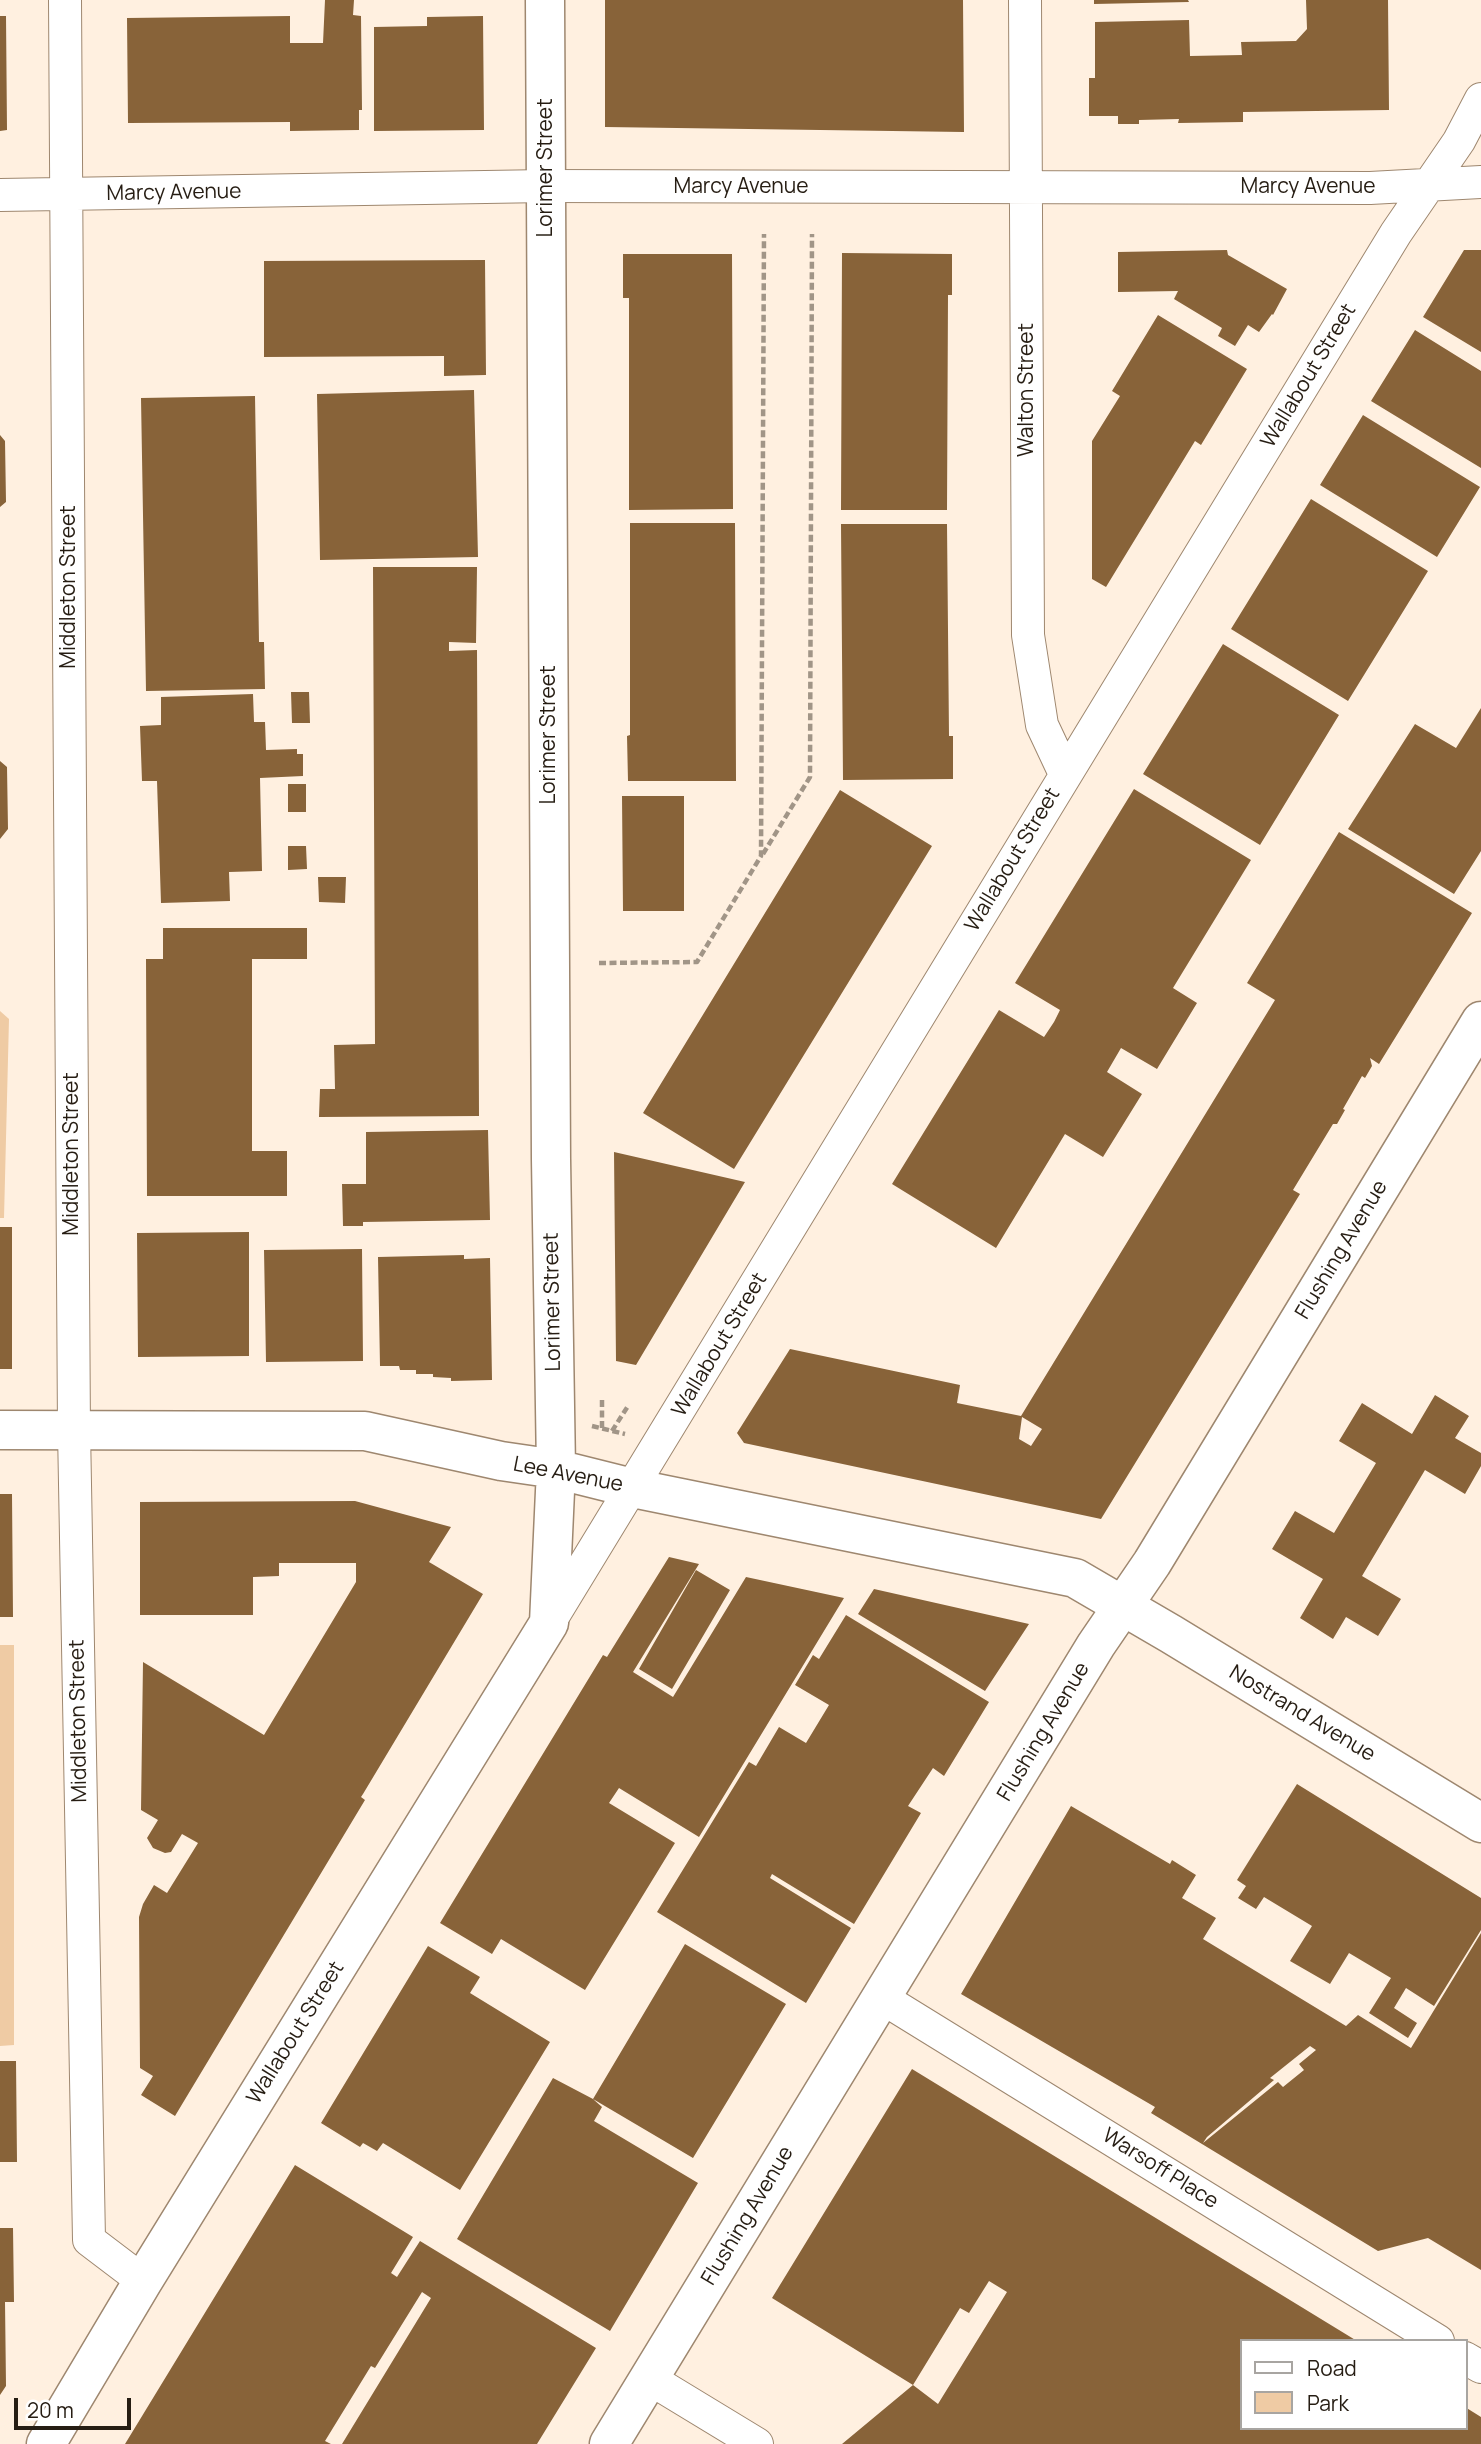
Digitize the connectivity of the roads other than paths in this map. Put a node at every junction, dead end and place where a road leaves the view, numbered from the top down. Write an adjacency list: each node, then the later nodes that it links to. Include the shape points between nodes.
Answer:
1 (65, 0): 10 (street, Middleton Street)
2 (545, 0): 7 (main road, Lorimer Street)
3 (1025, 0): 8 (street, Walton Street)
4 (1481, 99): 6 (street, Wallabout Street)
5 (1481, 182): 6 (street, Marcy Avenue)
6 (1429, 184): 8 (street, Marcy Avenue); 11 (street, Wallabout Street)
7 (546, 186): 8 (street, Marcy Avenue); 10 (street, Marcy Avenue); 15 (main road, Lorimer Street)
8 (1026, 188): 11 (street, Walton Street, via 1028,635 1042,725)
9 (0, 195): 10 (street, Marcy Avenue)
10 (66, 195): 14 (street, Middleton Street)
11 (1065, 774): 16 (street, Wallabout Street)
12 (1481, 1021): 17 (main road, Flushing Avenue)
13 (0, 1430): 14 (main road, Lee Avenue)
14 (74, 1430): 15 (main road, Lee Avenue, via 365,1431); 21 (street, Middleton Street, via 89,2239)
15 (556, 1469): 16 (main road, Lee Avenue); 18 (main road, Wallabout Street)
16 (632, 1488): 17 (main road, Lee Avenue, via 1075,1578); 18 (street, Wallabout Street)
17 (1123, 1606): 19 (main road, Nostrand Avenue); 20 (main road, Flushing Avenue)
18 (550, 1623): 21 (main road, Wallabout Street)
19 (1481, 1823)
20 (882, 1998): 22 (street, Warsoff Place); 23 (main road, Flushing Avenue)
21 (143, 2281): 24 (main road, Wallabout Street)
22 (1435, 2339)
23 (650, 2379): 25 (main road, Flushing Avenue); 26 (street)
24 (46, 2444)
25 (610, 2444)
26 (757, 2444)

